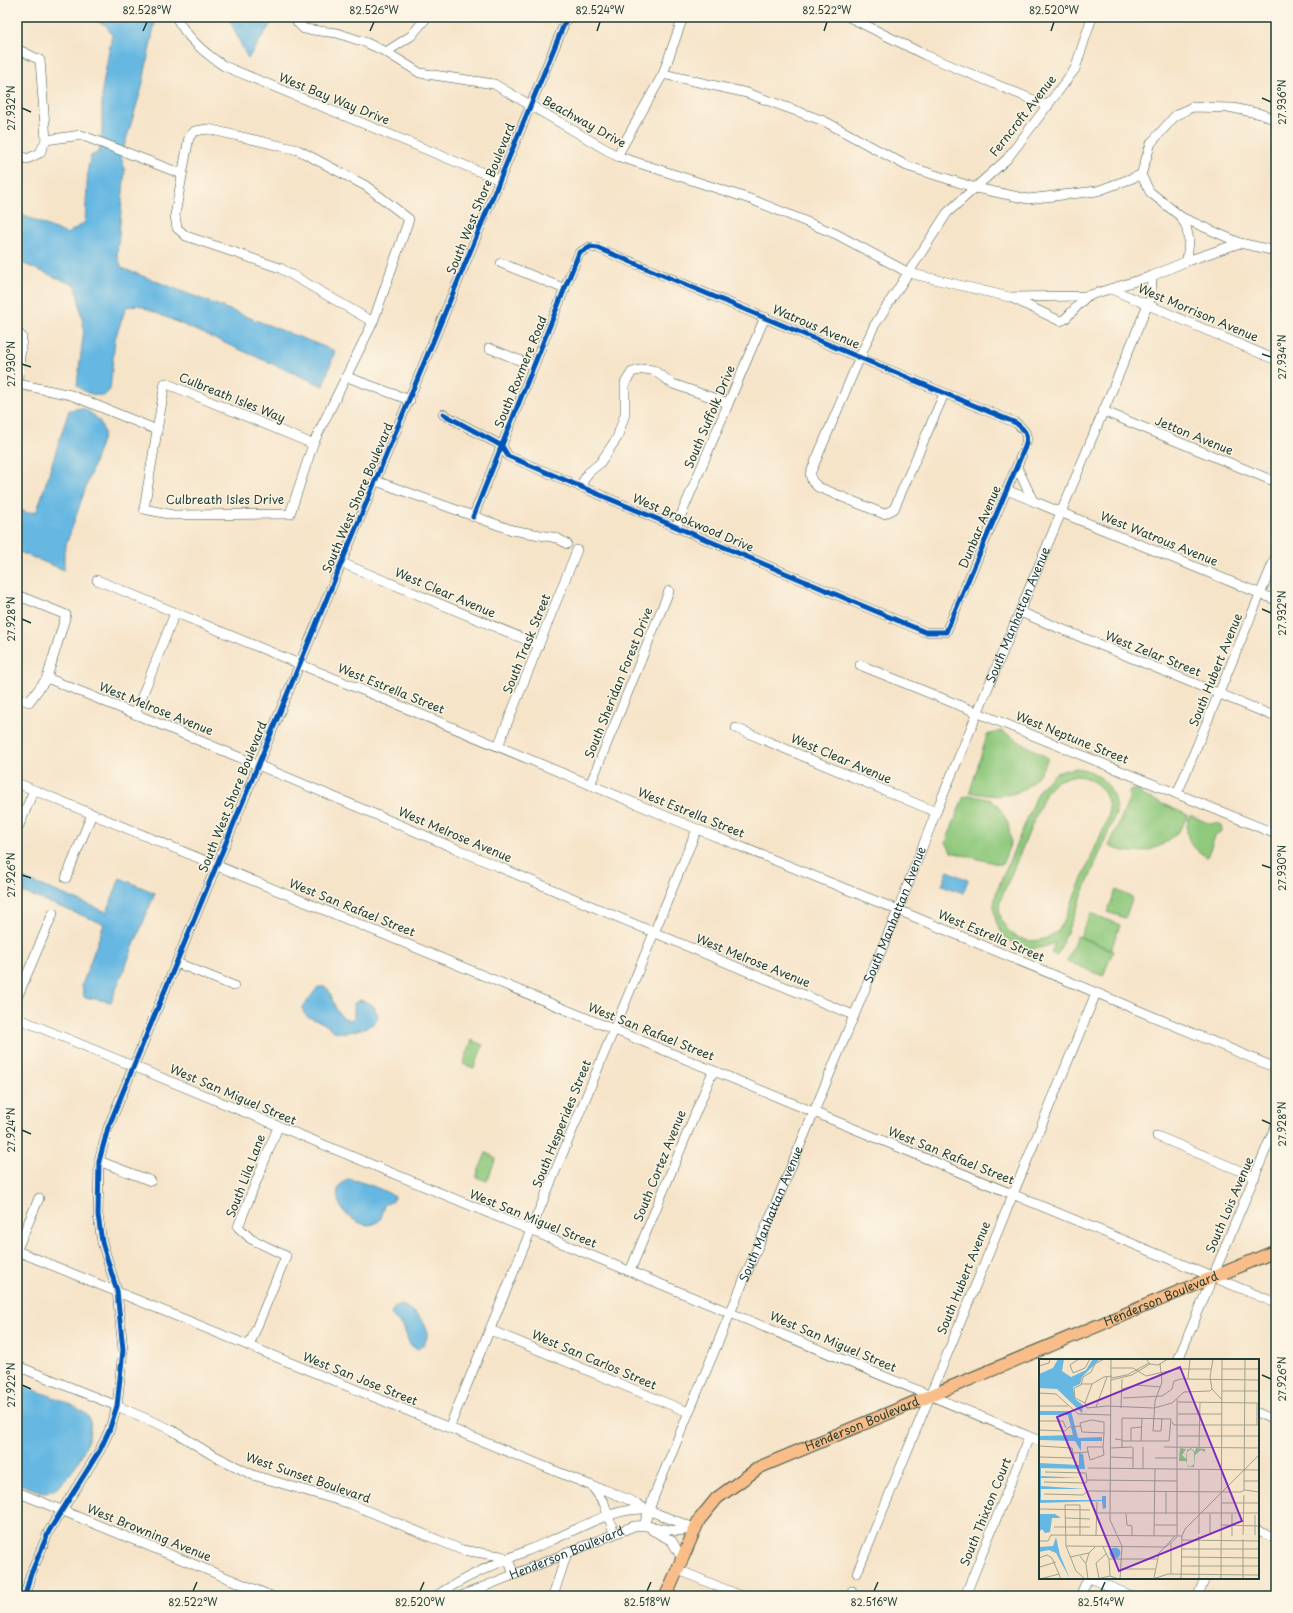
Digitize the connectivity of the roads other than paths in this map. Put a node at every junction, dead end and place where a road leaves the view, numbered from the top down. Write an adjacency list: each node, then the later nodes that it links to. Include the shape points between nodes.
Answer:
1 (176, 17): 19 (street, West Bay Way Drive, via 182,28 204,53 224,66)
2 (296, 17): 9 (street, Beachway Drive, via 304,29 337,33)
3 (426, 17): 9 (street, via 411,36)
4 (567, 17): 11 (street, South West Shore Boulevard)
5 (683, 17): 10 (street)
6 (849, 17): 12 (street, via 925,55)
7 (1092, 17): 12 (street, Ferncroft Avenue, via 1075,69)
8 (17, 49): 14 (street, via 40,60)
9 (386, 52): 11 (street, Beachway Drive, via 420,73 494,84)
10 (663, 74): 16 (street); 20 (street, via 747,93 824,121 907,166)
11 (530, 106): 16 (street, Beachway Drive); 19 (street, South West Shore Boulevard)
12 (1048, 106): 20 (street, Ferncroft Avenue, via 1007,159)
13 (1276, 120): 18 (street, via 1234,108 1192,108 1175,116 1151,143)
14 (46, 140): 15 (street, via 40,153 27,159); 17 (street, via 81,135)
15 (17, 154)
16 (617, 156): 27 (street, Beachway Drive, via 753,200 836,234)
17 (182, 174): 35 (street, via 175,215 177,228 186,236 280,268); 35 (street, via 189,137 195,132 208,129 298,150 366,186 409,219)
18 (1141, 175): 20 (street, via 1097,192 1028,199); 21 (street, via 1150,192)
19 (500, 180): 44 (street, South West Shore Boulevard)
20 (976, 188): 27 (street, Ferncroft Avenue, via 947,213)
21 (1180, 216): 22 (street); 25 (street, via 1188,233)
22 (1240, 243): 24 (street); 25 (street)
23 (598, 248): 29 (street, South Roxmere Road, via 590,247 579,254); 34 (street, Watrous Avenue)
24 (1276, 251)
25 (1187, 260): 28 (street)
26 (501, 264): 29 (street)
27 (909, 273): 32 (street, Beachway Drive); 38 (street, Ferncroft Avenue, via 874,326)
28 (1152, 276): 30 (street); 33 (street, South Manhattan Avenue, via 1152,297)
29 (565, 289): 40 (street, South Roxmere Road)
30 (1111, 289): 31 (street); 33 (street, West Morrison Avenue)
31 (1087, 296): 32 (street); 32 (street, via 1060,321)
32 (1009, 297)
33 (1148, 305): 39 (street, West Morrison Avenue); 46 (street, South Manhattan Avenue)
34 (765, 317): 38 (street, Watrous Avenue); 45 (street, South Suffolk Drive)
35 (373, 322): 41 (street, Culbreath Isles Drive)
36 (17, 332): 42 (street, via 22,337)
37 (489, 348): 40 (street, South Roxmere Road)
38 (860, 357): 43 (street, Watrous Avenue); 43 (street, Ferncroft Avenue, via 810,474 818,487 884,514 894,509)
39 (1276, 360)
40 (534, 366): 51 (street, South Roxmere Road)
41 (347, 377): 44 (street); 50 (street, Culbreath Isles Drive)
42 (17, 386): 49 (street, via 71,395)
43 (944, 394): 48 (street, Watrous Avenue, via 1016,423)
44 (410, 400): 53 (street, South West Shore Boulevard)
45 (728, 403): 55 (street, via 673,384 653,370 644,368 632,372 625,384 625,414 617,438 600,462 588,473); 60 (street, South Suffolk Drive)
46 (1103, 411): 54 (street, Jetton Avenue); 58 (street, South Manhattan Avenue)
47 (442, 414): 51 (street, West Brookwood Drive)
48 (1024, 429): 52 (street, Dunbar Avenue, via 1027,442)
49 (157, 430): 50 (street, Culbreath Isles Way, via 165,383); 50 (street, Culbreath Isles Drive, via 144,509 173,515 290,514)
50 (313, 444)
51 (502, 446): 55 (street, West Brookwood Drive, via 508,456); 59 (street, South Roxmere Road)
52 (1017, 467): 56 (street, Dunbar Avenue); 57 (street)
53 (376, 481): 59 (street); 64 (street, South West Shore Boulevard)
54 (1276, 482)
55 (580, 487): 60 (street, West Brookwood Drive)
56 (1007, 490): 57 (street, West Watrous Avenue); 72 (street, Dunbar Avenue)
57 (1033, 501): 58 (street, West Watrous Avenue)
58 (1062, 512): 67 (street, West Watrous Avenue); 70 (street, South Manhattan Avenue)
59 (473, 517): 61 (street, via 512,530 557,538)
60 (676, 527): 72 (street, West Brookwood Drive, via 926,632)
61 (567, 544)
62 (577, 550): 73 (street, South Trask Street)
63 (1276, 556): 67 (street, South Hubert Avenue)
64 (342, 563): 73 (street, West Clear Avenue); 74 (street, South West Shore Boulevard)
65 (97, 580): 71 (street, West Estrella Street)
66 (669, 591): 86 (street, South Sheridan Forest Drive)
67 (1260, 594): 69 (street, West Watrous Avenue); 77 (street, South Hubert Avenue)
68 (17, 595): 76 (street, via 66,616)
69 (1276, 600)
70 (1020, 612): 77 (street, West Zelar Street); 79 (street, South Manhattan Avenue)
71 (175, 613): 74 (street, West Estrella Street); 80 (street)
72 (946, 632)
73 (539, 645): 83 (street, South Trask Street)
74 (299, 664): 83 (street, West Estrella Street); 84 (street, South West Shore Boulevard)
75 (860, 665): 79 (street, West Neptune Street)
76 (47, 678): 78 (street, via 29,702); 80 (street, West Melrose Avenue)
77 (1219, 694): 81 (street, West Zelar Street); 88 (street, South Hubert Avenue)
78 (17, 697)
79 (978, 713): 88 (street, West Neptune Street); 89 (street, South Manhattan Avenue)
80 (135, 714): 84 (street, West Melrose Avenue)
81 (1276, 717)
82 (736, 728): 89 (street, West Clear Avenue)
83 (498, 746): 86 (street, West Estrella Street)
84 (258, 764): 94 (street, South West Shore Boulevard); 98 (street, West Melrose Avenue)
85 (17, 783): 87 (street, West San Rafael Street)
86 (590, 785): 91 (street, West Estrella Street)
87 (34, 790): 90 (street, West San Rafael Street); 92 (street)
88 (1177, 794): 93 (street, West Neptune Street)
89 (936, 812): 96 (street, South Manhattan Avenue)
90 (92, 814): 94 (street, West San Rafael Street); 95 (street)
91 (697, 829): 96 (street, West Estrella Street); 98 (street, South Hesperides Street)
92 (17, 830)
93 (1276, 834)
94 (216, 865): 99 (street, South West Shore Boulevard); 105 (street, West San Rafael Street)
95 (66, 878)
96 (898, 910): 101 (street, West Estrella Street); 103 (street, South Manhattan Avenue)
97 (53, 913): 102 (street)
98 (654, 934): 103 (street, West Melrose Avenue); 105 (street, South Hesperides Street)
99 (177, 963): 100 (street); 106 (street, South West Shore Boulevard)
100 (234, 986)
101 (1096, 993): 107 (street, West Estrella Street); 116 (street, South Hubert Avenue)
102 (17, 998)
103 (853, 1015): 109 (street, South Manhattan Avenue)
104 (17, 1018): 106 (street, West San Miguel Street)
105 (614, 1030): 108 (street, West San Rafael Street); 118 (street, South Hesperides Street)
106 (133, 1067): 111 (street, West San Miguel Street); 113 (street, South West Shore Boulevard, via 108,1128)
107 (1276, 1068)
108 (713, 1071): 109 (street, West San Rafael Street); 121 (street, South Cortez Avenue)
109 (813, 1112): 116 (street, West San Rafael Street); 125 (street, South Manhattan Avenue)
110 (1276, 1125): 114 (street, South Lois Avenue)
111 (278, 1127): 118 (street, West San Miguel Street); 127 (street, South Lila Lane, via 238,1226 251,1239 286,1256)
112 (1157, 1136): 114 (street)
113 (99, 1161): 115 (street); 123 (street, South West Shore Boulevard, via 98,1215 102,1242)
114 (1254, 1177): 122 (street, South Lois Avenue)
115 (151, 1182)
116 (1012, 1194): 122 (street, West San Rafael Street); 130 (street, South Hubert Avenue)
117 (39, 1198): 119 (street)
118 (531, 1230): 121 (street, West San Miguel Street); 126 (street, South Hesperides Street)
119 (17, 1250): 123 (street, West San Jose Street)
120 (1276, 1251): 122 (main road, Henderson Boulevard)
121 (630, 1271): 125 (street, West San Miguel Street)
122 (1212, 1278): 124 (street, West San Rafael Street); 128 (street, South Lois Avenue); 130 (main road, Henderson Boulevard)
123 (117, 1291): 127 (street, West San Jose Street); 131 (street, South West Shore Boulevard, via 123,1350)
124 (1276, 1303)
125 (730, 1312): 130 (street, West San Miguel Street); 132 (street, South Manhattan Avenue)
126 (490, 1330): 132 (street, West San Carlos Street); 135 (street, South Hesperides Street)
127 (249, 1346): 135 (street, West San Jose Street)
128 (1178, 1359)
129 (17, 1366): 131 (street, West Sunset Boulevard)
130 (929, 1395): 136 (street, West San Miguel Street); 144 (main road, Henderson Boulevard, via 760,1467 717,1498); 152 (street, South Hubert Avenue)
131 (117, 1406): 141 (street, South West Shore Boulevard, via 100,1450); 150 (street, West Sunset Boulevard, via 170,1430 209,1454 254,1475 351,1504 462,1550)
132 (688, 1412): 140 (street, South Manhattan Avenue)
133 (1259, 1413): 134 (street)
134 (1276, 1421)
135 (449, 1428): 138 (street, West San Jose Street)
136 (1029, 1437): 137 (street, West San Miguel Street); 164 (street, South Thixton Court)
137 (1039, 1441)
138 (592, 1486): 140 (street, West San Jose Street); 142 (street, via 600,1496)
139 (17, 1492): 141 (street, West Browning Avenue)
140 (647, 1509): 142 (street, Henderson Boulevard); 143 (street, South Manhattan Avenue); 144 (street, West San Jose Street)
141 (62, 1510): 157 (street, South West Shore Boulevard, via 38,1554); 158 (street, West Browning Avenue)
142 (608, 1516): 146 (street); 150 (street, Henderson Boulevard)
143 (644, 1525): 144 (street, Henderson Boulevard, via 681,1532); 146 (street, Henderson Boulevard); 149 (street, via 672,1541)
144 (694, 1528): 149 (main road)
145 (1259, 1531): 147 (street)
146 (614, 1534): 148 (street, Henderson Boulevard)
147 (1276, 1538)
148 (567, 1553): 153 (street, Henderson Boulevard); 161 (street)
149 (681, 1557): 151 (main road)
150 (508, 1559): 153 (street); 159 (street, Henderson Boulevard, via 475,1573)
151 (676, 1569): 162 (main road); 163 (street)
152 (857, 1573)
153 (514, 1575): 160 (street, Henderson Boulevard)
154 (1088, 1579): 165 (street)
155 (1090, 1579): 166 (street)
156 (1205, 1579): 167 (street)
157 (25, 1596)
158 (271, 1596)
159 (436, 1596)
160 (461, 1596)
161 (553, 1596)
162 (666, 1596)
163 (741, 1596)
164 (965, 1596)
165 (1080, 1596)
166 (1132, 1596)
167 (1198, 1596)

